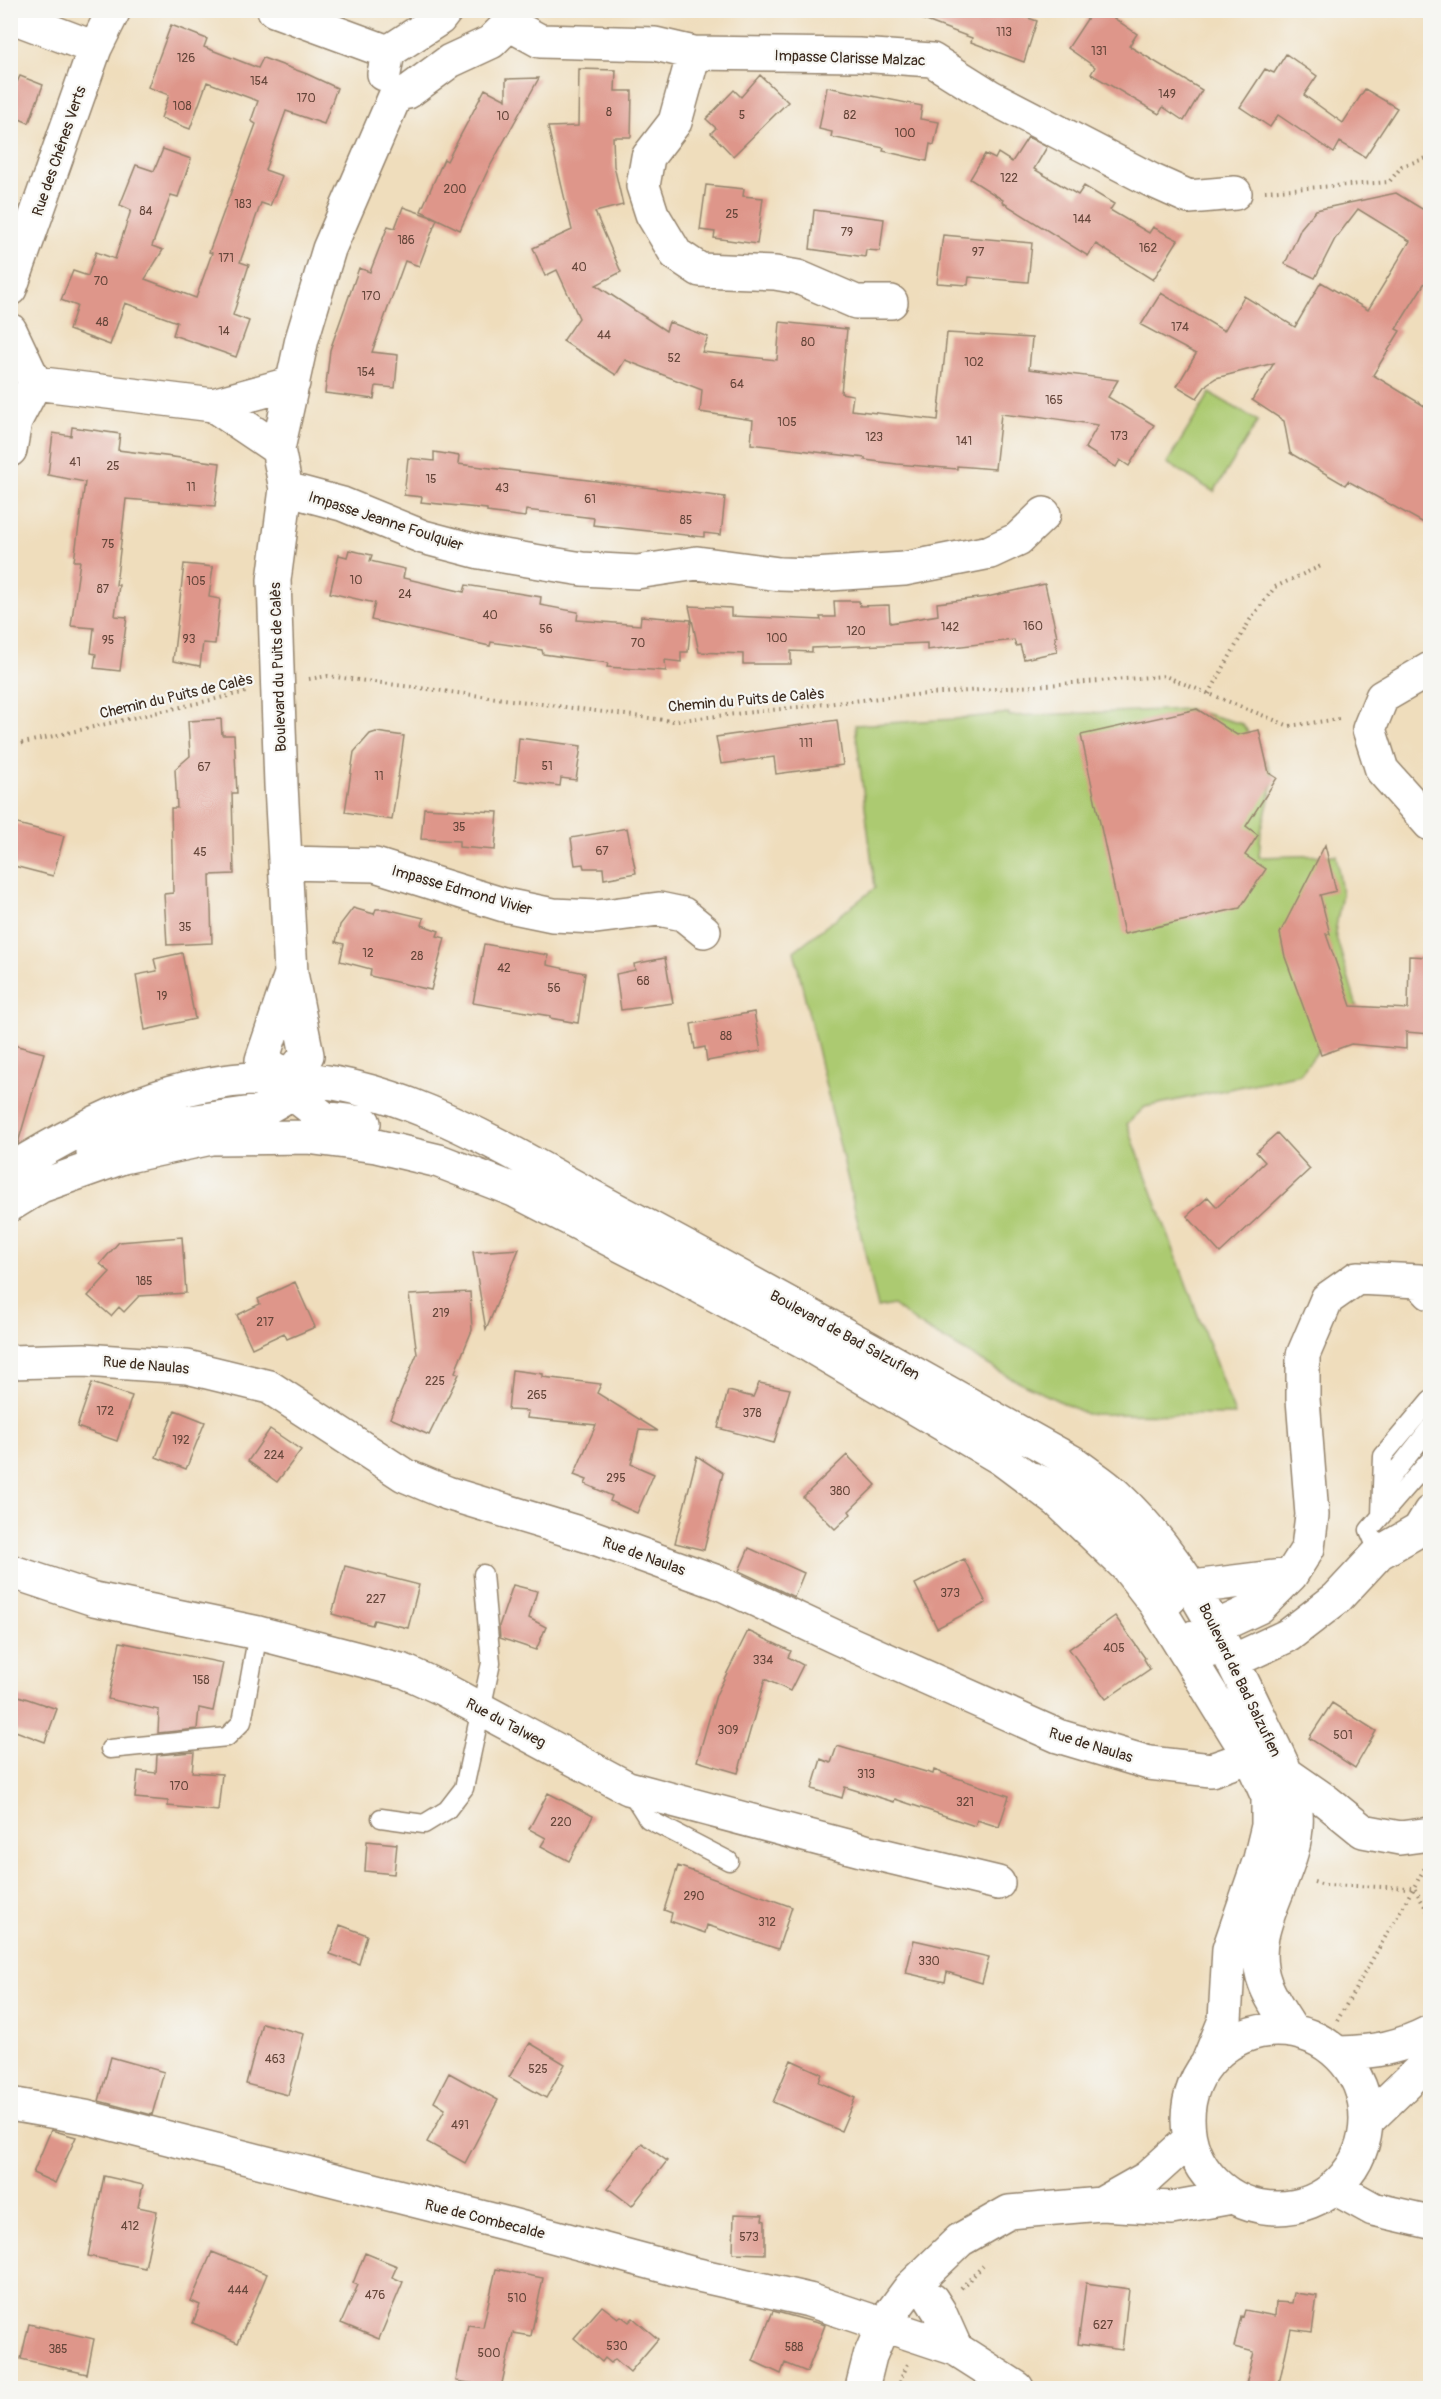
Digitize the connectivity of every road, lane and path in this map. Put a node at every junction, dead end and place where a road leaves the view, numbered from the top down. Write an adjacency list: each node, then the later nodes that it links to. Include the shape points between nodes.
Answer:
1 (114, 10): 6 (street, Rue des Chênes Verts)
2 (274, 10): 7 (street)
3 (446, 10): 7 (street, via 439,19)
4 (10, 16): 6 (street)
5 (509, 17): 8 (street, Impasse Clarisse Malzac, via 540,41 655,44); 9 (street, via 491,42 450,61 408,92)
6 (95, 48): 12 (street, Rue des Chênes Verts)
7 (388, 52): 9 (street, via 383,75)
8 (694, 53): 11 (street, Impasse Clarisse Malzac, via 932,60 991,97 1189,197); 13 (street, via 675,122 648,157 643,186 652,214 676,254 700,270 775,273 798,277 856,302)
9 (396, 94): 15 (street, Boulevard du Puits de Calès, via 329,249)
10 (1431, 157): 11 (path, via 1402,166 1389,182)
11 (1235, 193)
12 (10, 289)
13 (891, 302)
14 (10, 330): 16 (street)
15 (293, 382): 17 (street); 18 (street, Boulevard du Puits de Calès)
16 (35, 383): 17 (street); 19 (street, via 15,421)
17 (213, 405): 18 (street)
18 (278, 449): 20 (street, Boulevard du Puits de Calès)
19 (10, 450)
20 (286, 489): 21 (street, Impasse Jeanne Foulquier, via 342,504 423,537 480,552 582,569 637,572 697,563 779,574 904,569 990,552 1018,538); 24 (street, Boulevard du Puits de Calès, via 274,580)
21 (1044, 514)
22 (1321, 566): 25 (path, via 1275,587 1250,620)
23 (1431, 669): 26 (street, via 1382,697)
24 (279, 685): 25 (path, Chemin du Puits de Calès, via 328,676 672,721 890,697 1165,676); 27 (path, Chemin du Puits de Calès); 29 (street, Boulevard du Puits de Calès)
25 (1209, 694): 26 (path, Chemin du Puits de Calès, via 1289,726)
26 (1375, 714): 28 (street, via 1370,729 1382,770)
27 (10, 746)
28 (1431, 824)
29 (286, 863): 30 (street, Impasse Edmond Vivier, via 375,865 504,905 553,915 596,917 659,909 684,914); 31 (street, Boulevard du Puits de Calès, via 291,973 307,1055)
30 (704, 932)
31 (289, 1078): 32 (street, Boulevard de Bad Salzuflen, via 206,1083 169,1093 122,1109); 33 (street, Boulevard du Puits de Calès, via 280,1100 259,1112 127,1131); 34 (street, via 297,1096 324,1118 382,1125 437,1140); 47 (street, Boulevard de Bad Salzuflen, via 353,1086 410,1103 470,1132 677,1242 1074,1463 1117,1495)
32 (10, 1170)
33 (41, 1186): 34 (street, Boulevard de Bad Salzuflen, via 123,1157 211,1138 307,1137 376,1146 439,1161); 35 (street, Boulevard de Bad Salzuflen)
34 (514, 1190): 49 (street, Boulevard de Bad Salzuflen, via 807,1344 1002,1460 1058,1501 1127,1567 1155,1603)
35 (10, 1205)
36 (1431, 1293): 46 (street, via 1419,1281 1357,1278 1327,1299 1303,1355 1312,1515 1308,1548)
37 (10, 1362): 53 (street, Rue de Naulas, via 84,1360 187,1367 269,1386 404,1475 720,1583 1058,1736 1149,1763 1211,1770)
38 (1431, 1400): 41 (lane, via 1383,1456)
39 (1431, 1428): 41 (lane, via 1388,1481)
40 (1431, 1460): 41 (lane)
41 (1381, 1516): 43 (lane, via 1369,1530)
42 (1427, 1528): 43 (street)
43 (1379, 1553): 50 (street, via 1337,1598 1289,1635)
44 (10, 1571): 48 (street, Rue du Talweg, via 94,1599)
45 (483, 1574): 51 (lane, via 491,1663)
46 (1291, 1575): 47 (street); 49 (street, via 1259,1607)
47 (1193, 1587): 49 (street, Boulevard de Bad Salzuflen)
48 (258, 1633): 51 (street, Rue du Talweg, via 404,1671); 52 (lane, via 242,1722 227,1737)
49 (1205, 1649): 50 (street, Boulevard de Bad Salzuflen); 53 (street, Boulevard de Bad Salzuflen)
50 (1233, 1661): 53 (street, Boulevard de Bad Salzuflen)
51 (482, 1710): 54 (street, Rue du Talweg); 55 (lane, via 464,1788 447,1810 424,1824)
52 (110, 1749)
53 (1270, 1760): 56 (street, via 1363,1831 1400,1838); 59 (street, Boulevard de Bad Salzuflen, via 1296,1812 1296,1835); 67 (street, Boulevard de Bad Salzuflen, via 1268,1826 1228,1948 1224,2020)
54 (628, 1788): 58 (lane, via 648,1819); 60 (street, Rue du Talweg)
55 (381, 1818)
56 (1431, 1834)
57 (1431, 1857): 61 (path)
58 (729, 1861)
59 (1284, 1875): 61 (path, via 1325,1885); 63 (street, Boulevard de Bad Salzuflen, via 1259,1950 1265,1983)
60 (998, 1883)
61 (1414, 1888): 62 (path); 65 (path)
62 (1431, 1915)
63 (1292, 2031): 65 (street); 67 (street, via 1261,2031 1241,2038)
64 (1431, 2032): 65 (street, via 1406,2044 1370,2052)
65 (1332, 2048): 69 (street, via 1355,2073 1365,2096)
66 (1431, 2057): 69 (street)
67 (1208, 2062): 70 (street, via 1194,2086 1187,2112)
68 (10, 2104): 78 (street, Rue de Combecalde, via 97,2120 809,2300)
69 (1367, 2121): 71 (street, via 1363,2146 1352,2169)
70 (1190, 2140): 72 (street, via 1198,2162); 73 (street, via 1147,2178)
71 (1335, 2187): 72 (street, via 1311,2202 1283,2209 1255,2206); 75 (street, via 1373,2208)
72 (1232, 2197): 73 (street, via 1171,2208)
73 (1101, 2204): 74 (street)
74 (1052, 2207): 77 (street, via 1014,2225 971,2256); 78 (street, via 1009,2212 960,2240 910,2288)
75 (1431, 2222)
76 (989, 2260): 77 (path)
77 (934, 2303): 78 (street); 79 (street)
78 (906, 2331): 79 (street, Rue de Combecalde); 80 (street, via 870,2356); 81 (street, via 891,2359); 82 (path)
79 (956, 2349): 83 (street, Rue de Combecalde)
80 (862, 2388)
81 (883, 2388)
82 (899, 2388)
83 (1017, 2388)

